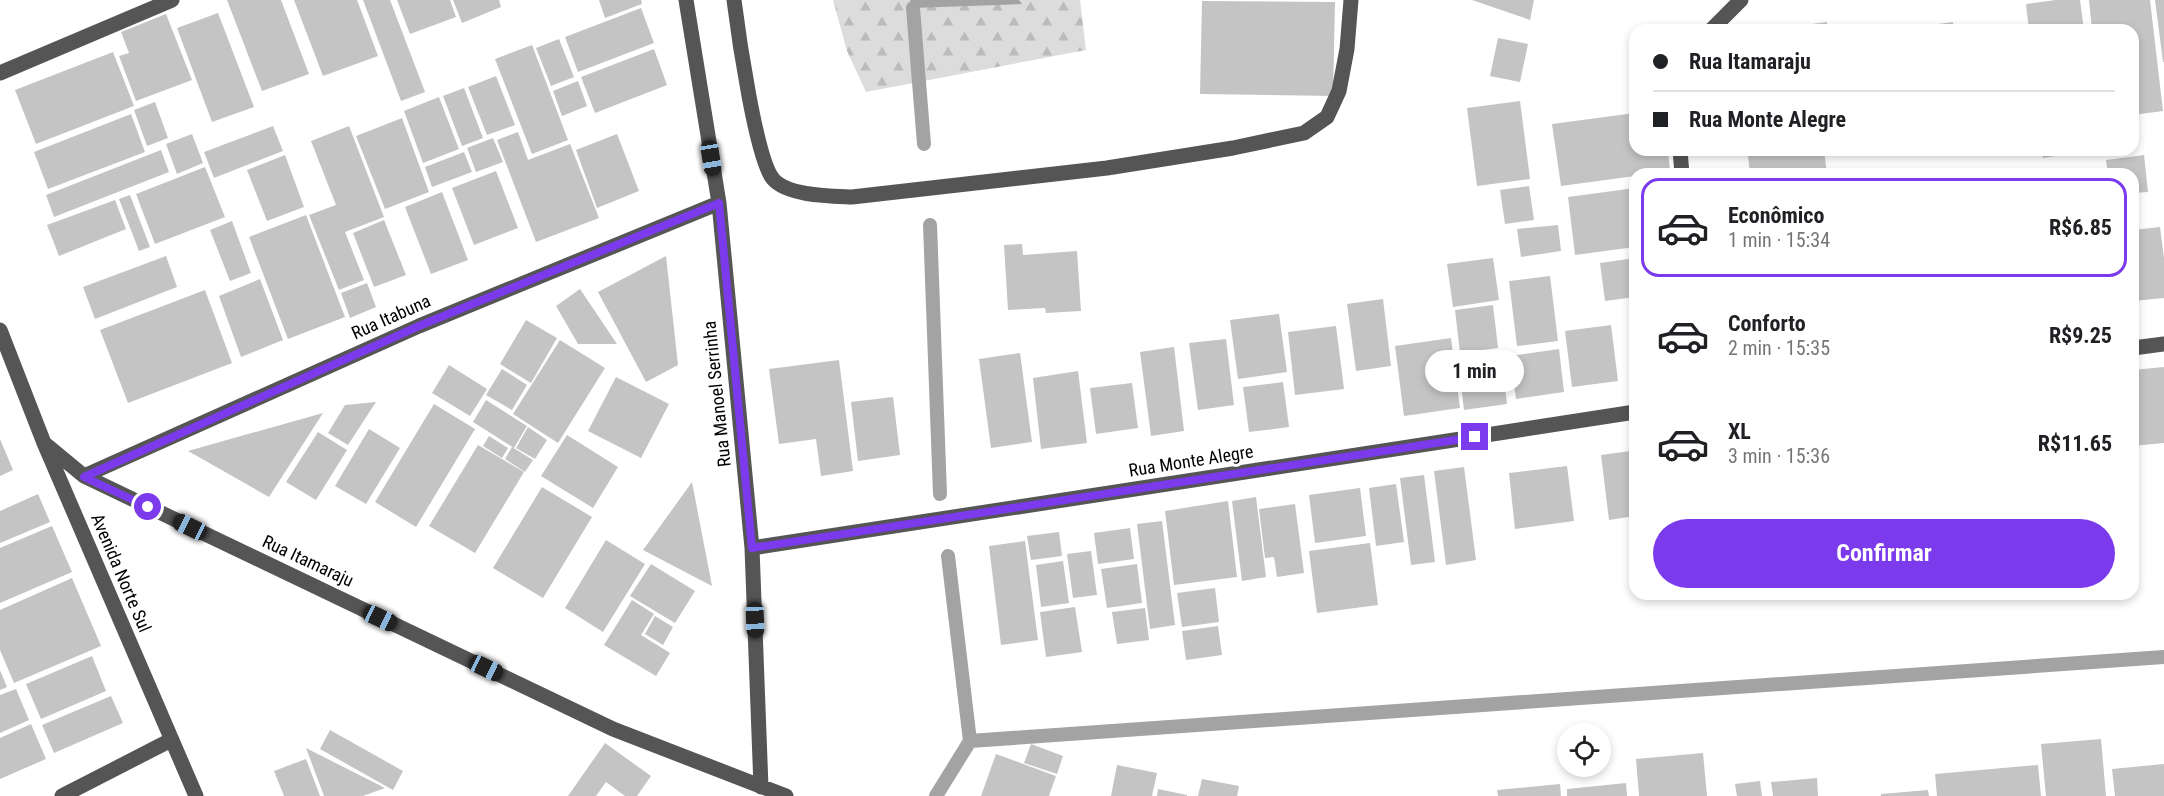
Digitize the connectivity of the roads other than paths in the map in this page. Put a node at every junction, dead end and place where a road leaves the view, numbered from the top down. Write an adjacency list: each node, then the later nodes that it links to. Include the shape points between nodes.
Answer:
1 (172, 0): 7 (street)
2 (686, 0): 8 (street, Rua Manoel Serrinha)
3 (734, 0): 4 (street, via 755,126 773,179 790,190 852,198 1107,168 1304,133 1327,117 1339,91)
4 (1351, 0)
5 (1741, 0): 6 (street)
6 (1717, 24)
7 (0, 73)
8 (719, 203): 14 (street, Rua Itabuna, via 419,326); 15 (street, Rua Manoel Serrinha)
9 (0, 330): 13 (street, Avenida Norte Sul)
10 (2164, 345): 11 (street)
11 (2139, 347)
12 (1629, 413): 15 (street, Rua Monte Alegre)
13 (44, 444): 14 (street, Rua Itamaraju); 16 (street, Avenida Norte Sul)
14 (84, 477): 17 (street, Rua Itamaraju, via 613,729)
15 (752, 548): 17 (street, Rua Manoel Serrinha)
16 (171, 740): 18 (street); 19 (street, Avenida Norte Sul)
17 (761, 787): 20 (street, Rua Itamaraju)
18 (62, 796)
19 (196, 796)
20 (786, 796)

